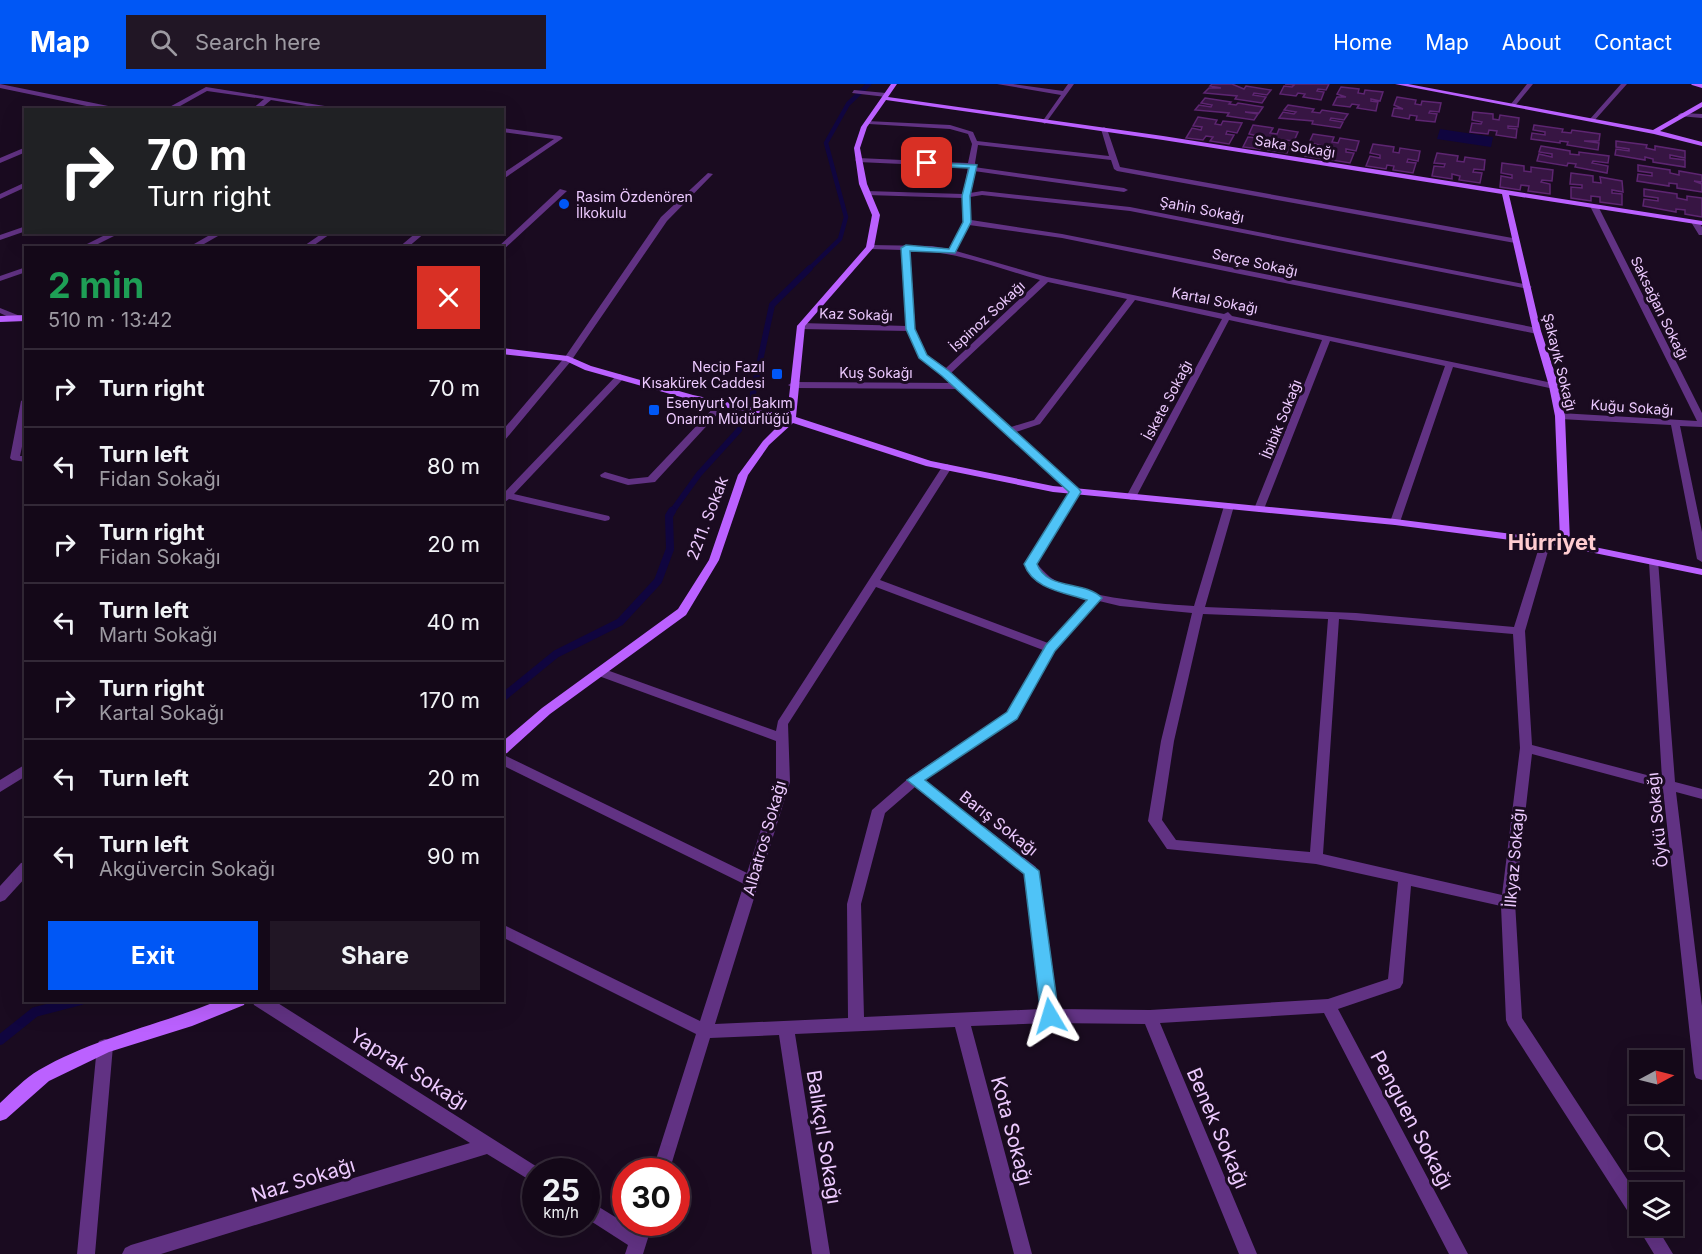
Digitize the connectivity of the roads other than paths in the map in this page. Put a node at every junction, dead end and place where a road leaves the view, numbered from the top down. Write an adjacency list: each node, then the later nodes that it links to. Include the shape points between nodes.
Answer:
1 (894, 84): 12 (street)
2 (1000, 84): 11 (street)
3 (1071, 84): 11 (street)
4 (1398, 84): 15 (street)
5 (1530, 84): 15 (street)
6 (1624, 84): 22 (street)
7 (1694, 84): 9 (street)
8 (0, 86): 16 (street)
9 (1702, 86)
10 (854, 92): 12 (street)
11 (1063, 93): 24 (street)
12 (884, 96): 23 (street); 24 (street, Saka Sokağı)
13 (270, 98): 17 (street, via 206,88); 18 (street); 19 (street)
14 (1702, 104): 20 (street)
15 (1513, 105): 22 (street)
16 (108, 108)
17 (171, 108)
18 (257, 108)
19 (335, 108)
20 (1682, 114): 21 (street); 27 (street)
21 (1702, 116)
22 (1592, 120): 27 (street)
23 (868, 122): 28 (street, via 950,127 971,133); 32 (street, via 857,148)
24 (1045, 122): 25 (street, Saka Sokağı)
25 (1104, 129): 31 (street); 41 (street, Saka Sokağı)
26 (504, 130): 37 (street, via 560,138)
27 (1654, 132): 29 (street)
28 (975, 143): 31 (street); 34 (street)
29 (1702, 144)
30 (24, 150): 33 (street)
31 (1113, 158): 35 (street)
32 (858, 160): 34 (street); 42 (street)
33 (0, 161)
34 (973, 167): 39 (street); 43 (street)
35 (1117, 169): 39 (street); 56 (street)
36 (710, 174): 79 (street, via 663,219)
37 (504, 177)
38 (24, 185): 44 (street)
39 (1124, 190): 46 (street)
40 (564, 191): 61 (street)
41 (1505, 191): 45 (street, Saka Sokağı); 56 (street, Şakayık Sokağı)
42 (867, 193): 43 (street, Şahin Sokağı); 62 (street, via 876,214)
43 (966, 196): 46 (street, Şahin Sokağı, via 982,193); 47 (street)
44 (0, 197)
45 (1594, 206): 48 (street, Saka Sokağı); 91 (street, Saksağan Sokağı)
46 (1130, 209): 68 (street, Şahin Sokağı)
47 (967, 222): 64 (street); 76 (street, Serçe Sokağı, via 1062,236)
48 (1698, 222): 50 (street)
49 (24, 229): 55 (street)
50 (1702, 233)
51 (114, 234): 57 (street)
52 (218, 234): 58 (street)
53 (327, 234): 59 (street)
54 (420, 234): 60 (street)
55 (0, 238)
56 (1515, 241): 68 (street, Şakayık Sokağı)
57 (87, 246)
58 (194, 246)
59 (307, 246)
60 (404, 246)
61 (502, 246)
62 (870, 247): 63 (street, Kartal Sokağı); 74 (street)
63 (906, 248): 64 (street, Kartal Sokağı); 75 (street)
64 (952, 252): 67 (street, Kartal Sokağı)
65 (24, 270): 66 (street)
66 (0, 279)
67 (1046, 279): 69 (street, Kartal Sokağı); 81 (street, İspinoz Sokağı)
68 (1528, 287): 76 (street, Şakayık Sokağı)
69 (1132, 298): 71 (street, Kartal Sokağı); 93 (street, via 1036,422)
70 (0, 310): 72 (street)
71 (1228, 315): 77 (street, Kartal Sokağı); 98 (street, İskete Sokağı)
72 (21, 318): 73 (street)
73 (0, 320)
74 (801, 326): 75 (street, Kaz Sokağı); 83 (street)
75 (911, 329): 81 (street, via 923,356)
76 (1537, 331): 85 (street, Şakayık Sokağı)
77 (1327, 338): 80 (street, Kartal Sokağı); 101 (street, İbibik Sokağı)
78 (504, 351): 79 (street)
79 (568, 359): 82 (street); 92 (street)
80 (1450, 364): 85 (street, Kartal Sokağı); 103 (street)
81 (946, 373): 84 (street)
82 (620, 377): 86 (street); 99 (street)
83 (793, 385): 84 (street, Kuş Sokağı); 89 (street)
84 (959, 386): 93 (street)
85 (1554, 386): 88 (street, Şakayık Sokağı)
86 (722, 404): 89 (street); 96 (street, via 651,480 628,482)
87 (24, 411): 94 (street, via 15,458)
88 (1560, 416): 90 (street, Kuğu Sokağı); 105 (street, Şakayık Sokağı)
89 (791, 419): 95 (street); 115 (street, 2211. Sokak, via 766,443 743,475 714,560 682,612)
90 (1675, 423): 91 (street, Kuğu Sokağı); 106 (street)
91 (1702, 423)
92 (507, 428)
93 (1010, 431): 97 (street)
94 (24, 459)
95 (947, 467): 97 (street); 109 (street, Albatros Sokağı)
96 (605, 476)
97 (1075, 492): 98 (street); 110 (street, via 1031,564 1034,574 1046,582)
98 (1131, 497): 100 (street)
99 (506, 498): 102 (street)
100 (1229, 506): 101 (street); 111 (street)
101 (1259, 509): 103 (street)
102 (605, 518)
103 (1395, 522): 104 (street)
104 (1546, 541): 105 (street); 113 (street, İlkyaz Sokağı)
105 (1565, 544): 107 (street)
106 (1702, 559)
107 (1654, 562): 108 (street); 122 (street, Öykü Sokağı)
108 (1702, 572)
109 (874, 582): 114 (street); 116 (street, Albatros Sokağı, via 782,724)
110 (1095, 598): 111 (street); 114 (street)
111 (1197, 611): 112 (street); 125 (street, via 1162,766 1155,820 1172,845)
112 (1334, 615): 113 (street); 125 (street)
113 (1519, 631): 118 (street, İlkyaz Sokağı)
114 (1050, 648): 121 (street, via 1012,715)
115 (600, 672): 116 (street); 117 (street, 2211. Sokak, via 546,711)
116 (782, 738): 128 (street, Albatros Sokağı, via 783,782)
117 (504, 748)
118 (1526, 748): 122 (street); 130 (street, İlkyaz Sokağı)
119 (504, 760): 128 (street)
120 (24, 771): 123 (street)
121 (915, 780): 135 (street, Barış Sokağı, via 1031,871); 138 (street, via 879,810 854,904)
122 (1669, 786): 124 (street); 142 (street, Öykü Sokağı)
123 (0, 787)
124 (1702, 794)
125 (1316, 858): 127 (street)
126 (24, 869): 129 (street)
127 (1405, 879): 130 (street); 134 (street, via 1395,983)
128 (752, 881): 140 (street, Albatros Sokağı)
129 (0, 896)
130 (1508, 902): 147 (street, İlkyaz Sokağı, via 1514,1020)
131 (504, 931): 140 (street)
132 (234, 1002): 141 (street)
133 (262, 1002): 144 (street, Yaprak Sokağı)
134 (1328, 1006): 136 (street); 156 (street, Penguen Sokağı)
135 (1050, 1016): 136 (street); 137 (street)
136 (1150, 1017): 155 (street, Benek Sokağı)
137 (961, 1020): 138 (street); 154 (street, Kota Sokağı)
138 (856, 1024): 139 (street)
139 (786, 1027): 140 (street); 153 (street, Balıkçıl Sokağı)
140 (705, 1031): 145 (street, Albatros Sokağı)
141 (105, 1046): 143 (street, via 43,1076); 151 (street)
142 (1702, 1073)
143 (0, 1113)
144 (488, 1146): 146 (street, Yaprak Sokağı); 152 (street, Naz Sokağı)
145 (664, 1158)
146 (522, 1167)
147 (1629, 1198)
148 (600, 1219): 150 (street)
149 (1653, 1236): 157 (street)
150 (636, 1248)
151 (86, 1254)
152 (131, 1254)
153 (821, 1254)
154 (1023, 1254)
155 (1248, 1254)
156 (1459, 1254)
157 (1665, 1254)

